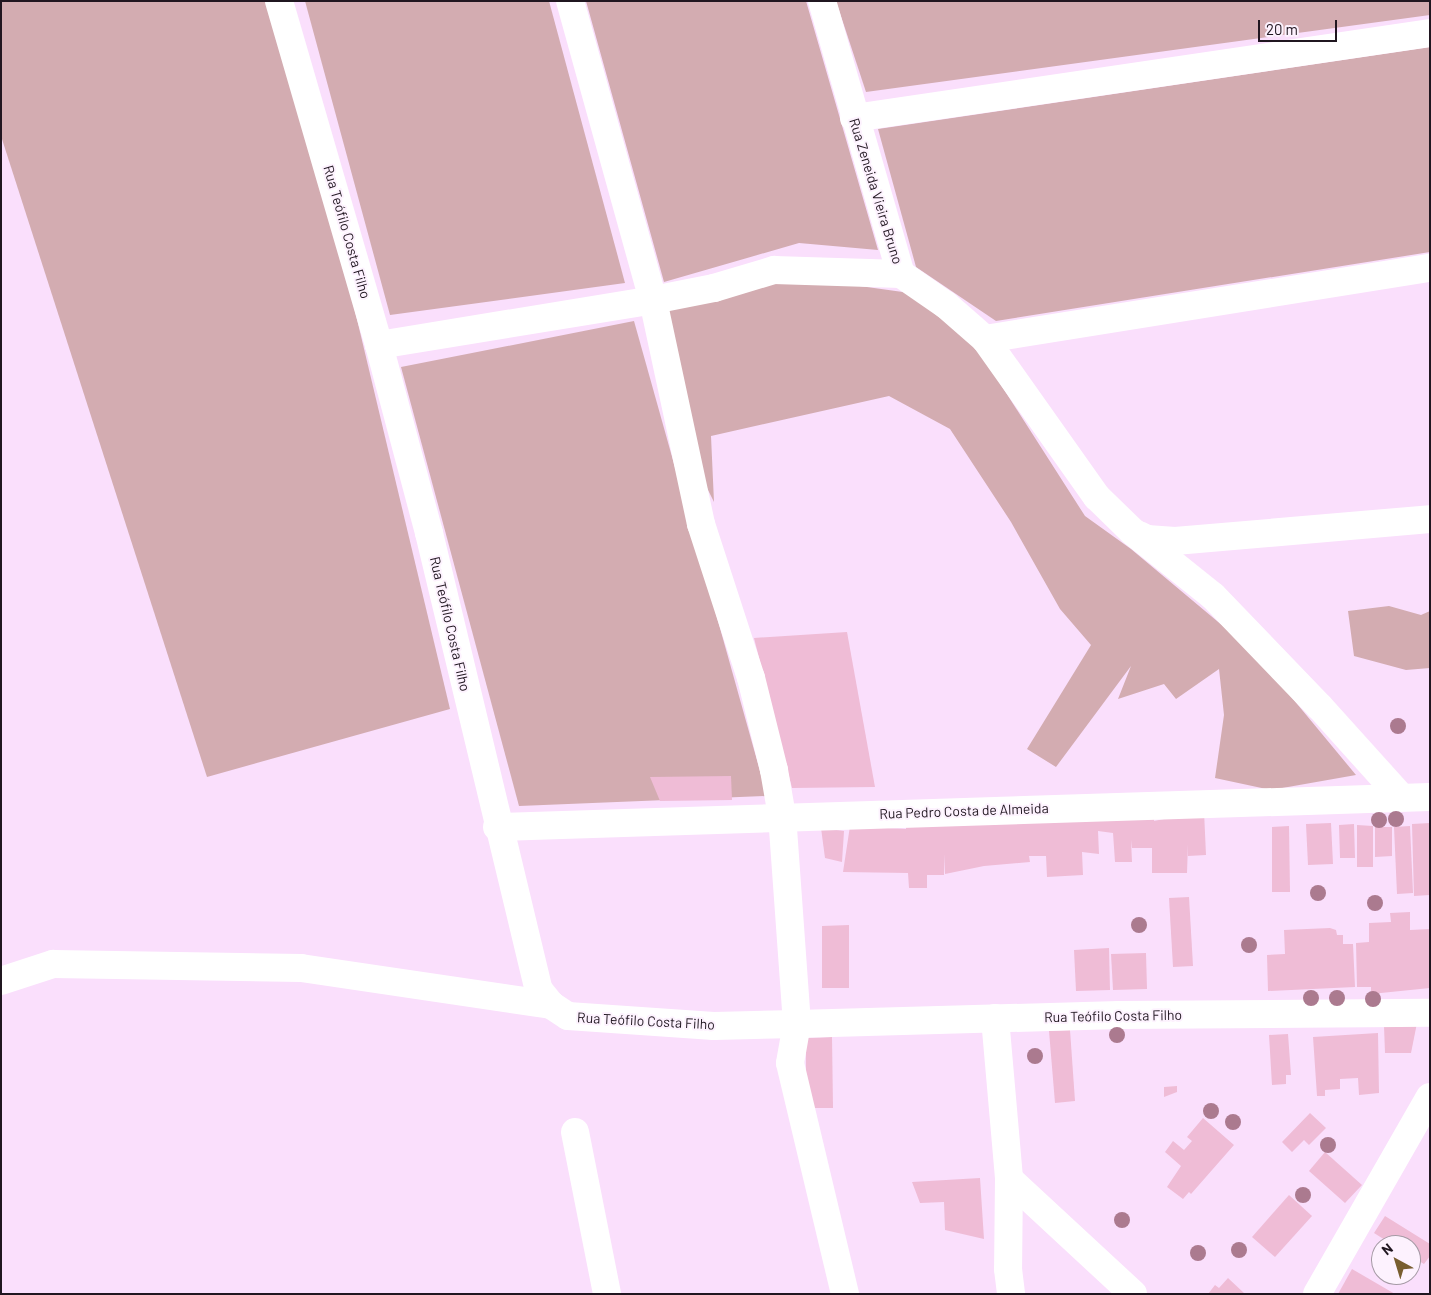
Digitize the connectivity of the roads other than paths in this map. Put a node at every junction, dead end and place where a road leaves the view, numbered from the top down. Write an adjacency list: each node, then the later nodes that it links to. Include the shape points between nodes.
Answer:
1 (279, 1): 10 (street, Rua Teófilo Costa Filho)
2 (570, 1): 8 (street)
3 (822, 1): 5 (street, Rua Zeneida Vieira Bruno)
4 (1430, 33): 5 (street)
5 (854, 118): 7 (street, Rua Zeneida Vieira Bruno)
6 (1430, 268): 9 (street)
7 (901, 274): 8 (street, via 774,270 714,288); 9 (street, Rua Zeneida Vieira Bruno, via 946,305)
8 (653, 300): 10 (street); 15 (street, via 701,524 751,678)
9 (985, 338): 12 (street, Rua Zeneida Vieira Bruno, via 1097,497)
10 (379, 345): 16 (street, Rua Teófilo Costa Filho, via 429,533)
11 (1430, 519): 12 (street, via 1175,540 1147,539)
12 (1133, 532): 14 (street, Rua Zeneida Vieira Bruno, via 1213,596 1320,707)
13 (1430, 797): 14 (street, Rua Pedro Costa de Almeida)
14 (1401, 798): 15 (street, Rua Pedro Costa de Almeida)
15 (782, 816): 16 (street, Rua Pedro Costa de Almeida); 21 (street)
16 (498, 827): 18 (street, Rua Teófilo Costa Filho, via 539,990)
17 (1, 981): 18 (street, via 53,964 301,968)
18 (551, 1005): 21 (street, Rua Teófilo Costa Filho, via 568,1016 636,1023)
19 (1430, 1013): 20 (street, Rua Teófilo Costa Filho)
20 (995, 1018): 21 (street, Rua Teófilo Costa Filho); 24 (street)
21 (797, 1024): 26 (street, via 790,1063)
22 (1430, 1097): 29 (street)
23 (576, 1132): 25 (street)
24 (1009, 1179): 27 (street, via 1008,1269); 28 (street)
25 (607, 1294)
26 (845, 1294)
27 (1011, 1294)
28 (1133, 1294)
29 (1317, 1294)

